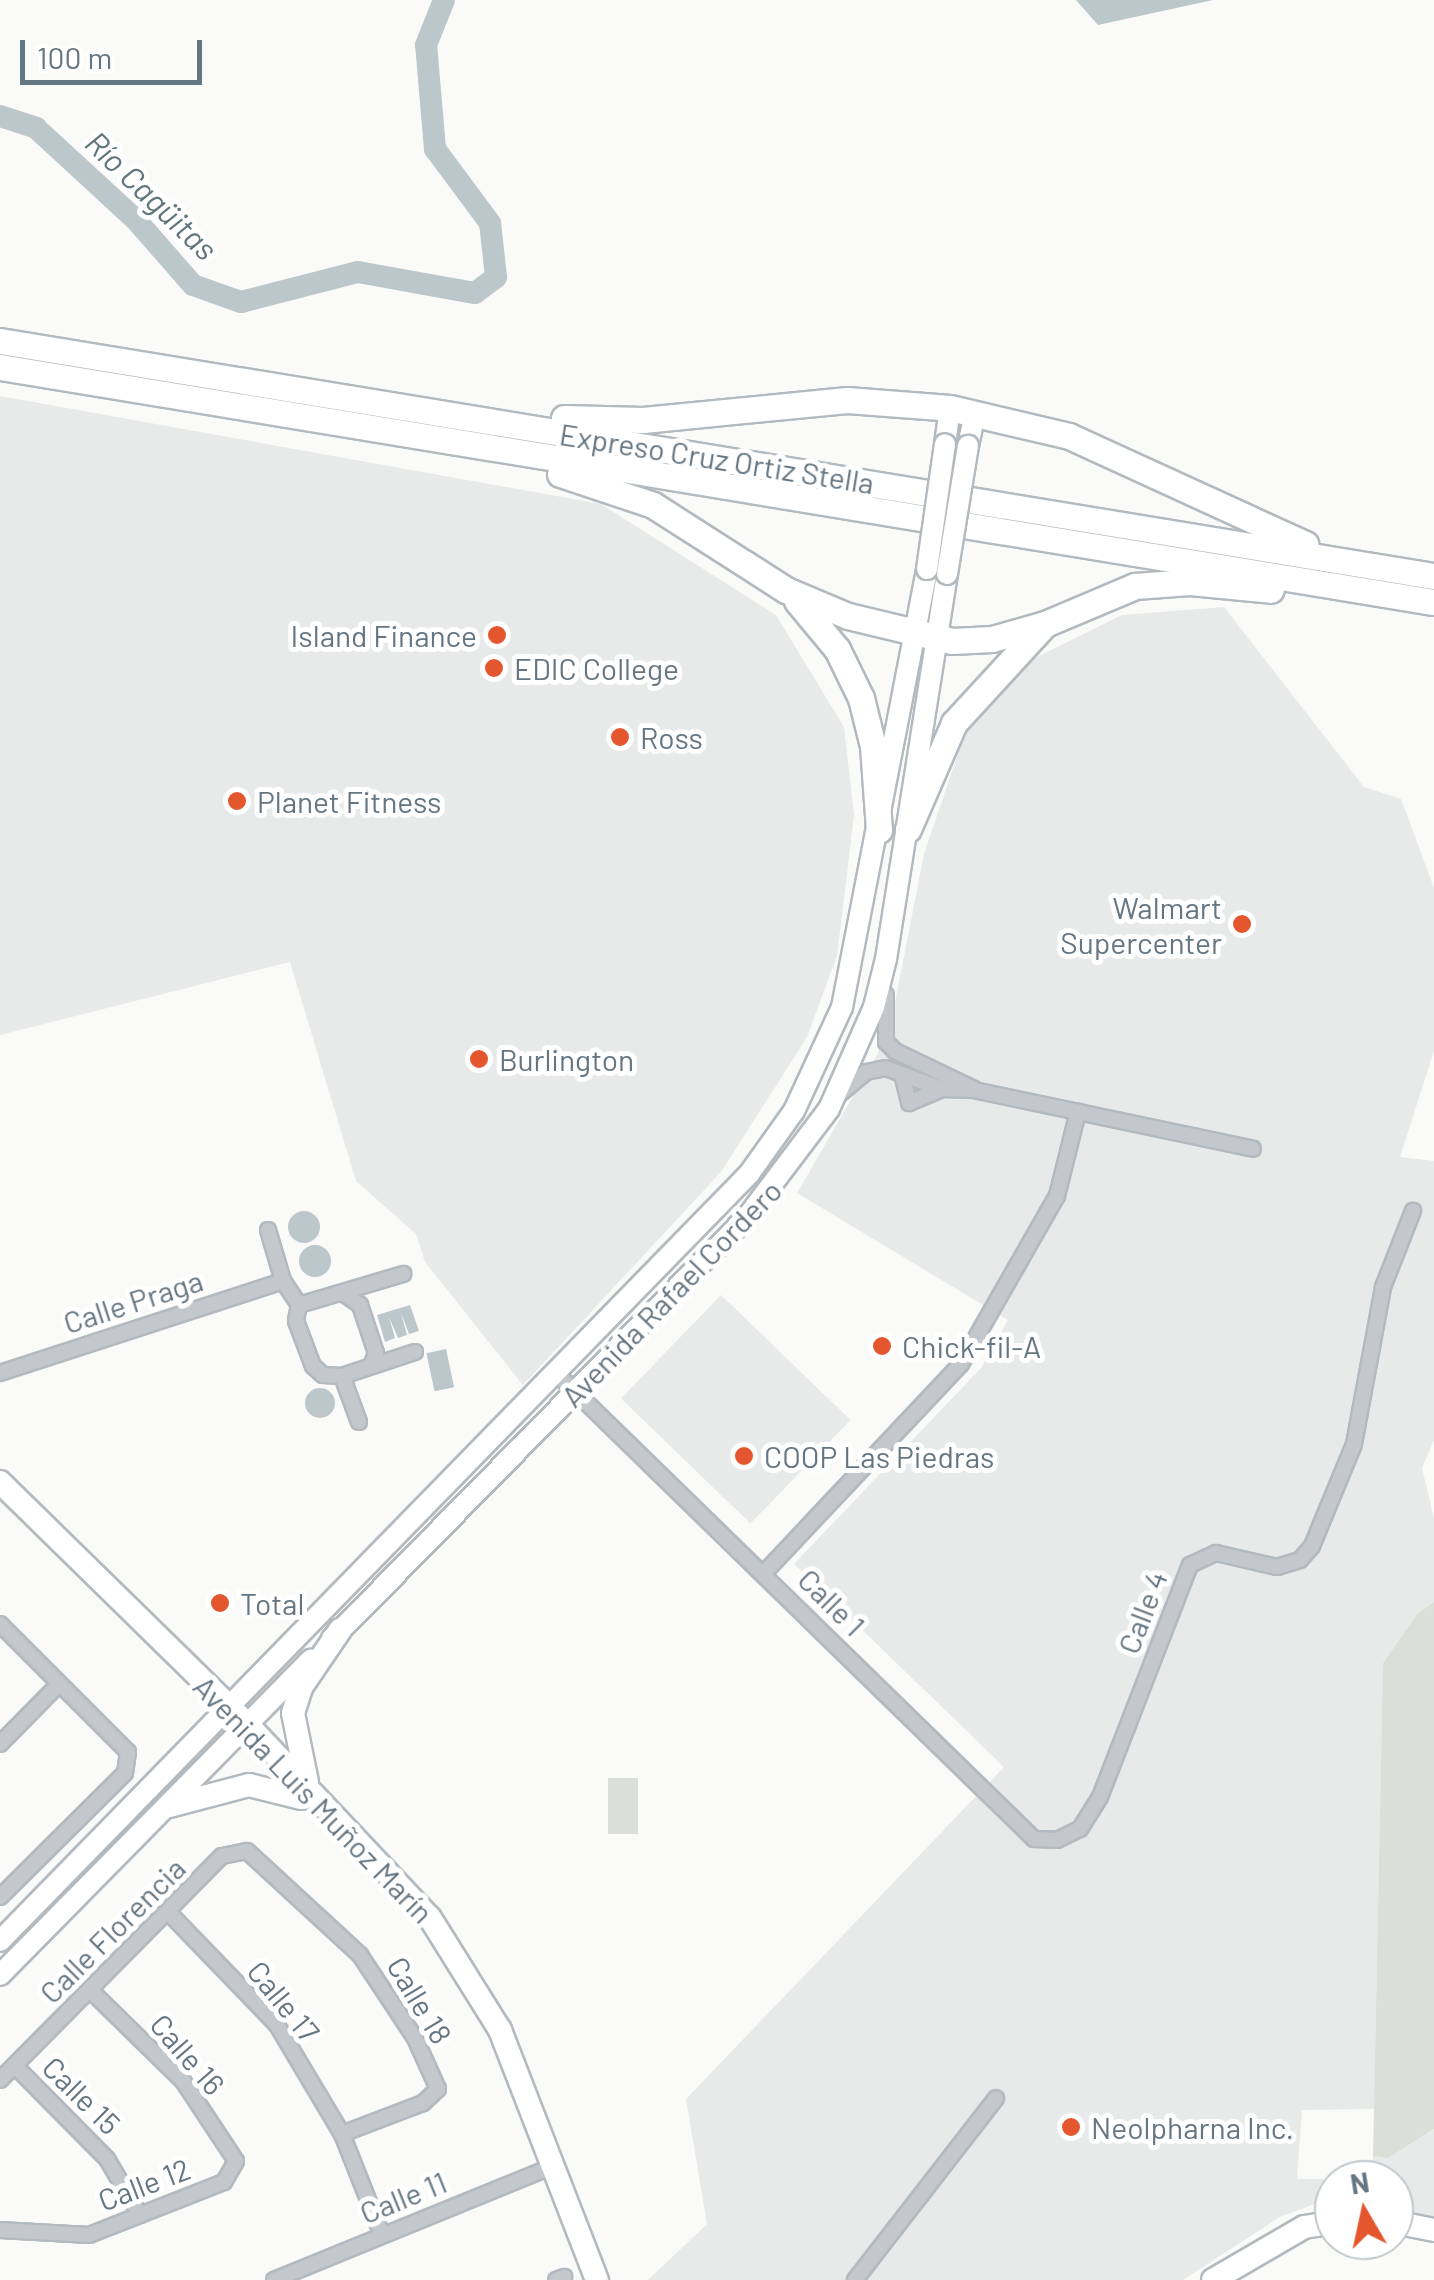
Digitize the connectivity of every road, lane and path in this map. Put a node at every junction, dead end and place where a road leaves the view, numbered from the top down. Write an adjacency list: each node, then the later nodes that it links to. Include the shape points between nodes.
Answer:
1 (0, 341): 4 (highway, Expreso Cruz Ortiz Stella)
2 (0, 367): 5 (highway, Expreso Cruz Ortiz Stella)
3 (963, 411): 4 (highway, via 847,400 643,420); 6 (main road, Avenida Rafael Cordero, bridge, via 968,446); 6 (main road, Avenida Rafael Cordero, bridge, via 945,444); 7 (highway, via 1104,450)
4 (458, 416): 7 (highway, Expreso Cruz Ortiz Stella)
5 (450, 441): 7 (highway, Expreso Cruz Ortiz Stella); 9 (highway, via 514,466 621,491 686,524)
6 (937, 572): 12 (main road, Avenida Rafael Cordero)
7 (1335, 572): 8 (highway, Expreso Cruz Ortiz Stella); 10 (highway, Expreso Cruz Ortiz Stella); 11 (highway, via 1284,592 1190,582 1135,586)
8 (1434, 576)
9 (786, 590): 12 (highway); 14 (highway, via 837,649 858,689 873,746)
10 (1434, 602)
11 (1045, 624): 12 (highway, via 992,639); 13 (highway, via 954,723)
12 (925, 636): 13 (main road, Avenida Rafael Cordero); 14 (main road, Avenida Rafael Cordero)
13 (908, 829): 15 (main road, Avenida Rafael Cordero)
14 (878, 830): 31 (main road, Avenida Rafael Cordero, via 842,1007 794,1111 749,1174)
15 (884, 970): 18 (street, via 886,1042); 19 (main road, Avenida Rafael Cordero)
16 (902, 1074): 17 (street); 17 (street, via 909,1103); 19 (street, via 886,1068 866,1072)
17 (942, 1088): 18 (street)
18 (974, 1090): 20 (street)
19 (833, 1100): 33 (main road, Avenida Rafael Cordero, via 791,1167)
20 (1078, 1112): 21 (street); 37 (street, via 1057,1196 961,1364)
21 (1252, 1149)
22 (1413, 1212): 46 (street, Calle 4, via 1383,1287 1354,1444 1312,1546 1300,1560 1277,1567 1216,1553 1190,1564 1100,1797)
23 (268, 1230): 25 (street)
24 (403, 1274): 26 (street)
25 (283, 1280): 27 (street); 30 (street, Calle Praga)
26 (342, 1293): 27 (street); 29 (street, via 353,1294 360,1305 376,1354)
27 (299, 1306): 32 (street, via 296,1321 313,1366)
28 (416, 1352): 29 (street)
29 (372, 1364): 32 (street)
30 (0, 1373)
31 (556, 1373): 33 (street, Calle 1); 41 (main road, Avenida Rafael Cordero)
32 (342, 1376): 34 (street)
33 (579, 1391): 37 (street, Calle 1); 39 (main road, Avenida Rafael Cordero)
34 (359, 1422)
35 (0, 1482): 41 (main road, Avenida Luis Muñoz Marín)
36 (0, 1501): 41 (main road, Avenida Luis Muñoz Marín)
37 (764, 1572): 46 (street, Calle 1, via 1034,1838 1057,1840)
38 (0, 1624): 40 (street)
39 (340, 1630): 42 (main road, Avenida Rafael Cordero); 44 (main road, via 302,1686 294,1713)
40 (60, 1684): 43 (street); 48 (street, via 128,1752 125,1772)
41 (221, 1709): 42 (main road, Avenida Luis Muñoz Marín); 50 (main road, Avenida Rafael Cordero)
42 (243, 1730): 44 (main road, Avenida Luis Muñoz Marín); 45 (main road, Avenida Rafael Cordero)
43 (0, 1744)
44 (304, 1792): 45 (main road, via 249,1785); 58 (main road, Avenida Luis Muñoz Marín, via 456,1976)
45 (169, 1806): 51 (main road, Avenida Rafael Cordero)
46 (1080, 1829)
47 (272, 1869): 49 (street, Calle Florencia, via 247,1851 222,1856); 56 (street, Calle 18, via 360,1955 415,2038 438,2089 423,2103)
48 (0, 1898)
49 (168, 1912): 52 (street, Calle Florencia); 56 (street, Calle 17, via 277,2025)
50 (0, 1941)
51 (0, 1975)
52 (91, 1991): 53 (street, Calle Florencia); 57 (street, Calle 16, via 183,2081)
53 (15, 2066): 54 (street, Calle Florencia); 59 (street, Calle 15, via 107,2159)
54 (0, 2080)
55 (996, 2098): 68 (street)
56 (342, 2134): 62 (street, Calle 17)
57 (236, 2160): 59 (street, Calle 12, via 224,2182)
58 (548, 2169): 62 (street, Calle 11); 65 (main road, Avenida Luis Muñoz Marín); 67 (main road, Avenida Luis Muñoz Marín)
59 (140, 2215): 61 (street, Calle 12, via 90,2235)
60 (1314, 2225): 64 (main road)
61 (0, 2230)
62 (382, 2234): 63 (street, Calle 11)
63 (301, 2275): 66 (street, Calle 11)
64 (1227, 2276)
65 (568, 2279)
66 (274, 2280)
67 (598, 2280)
68 (856, 2280)

